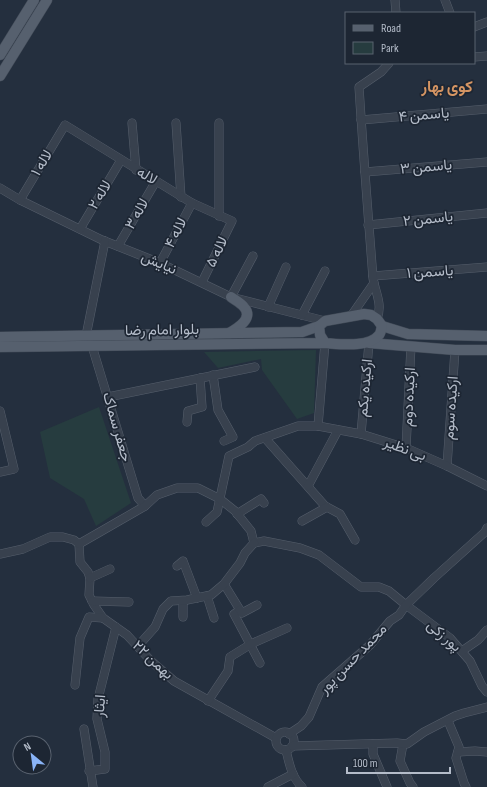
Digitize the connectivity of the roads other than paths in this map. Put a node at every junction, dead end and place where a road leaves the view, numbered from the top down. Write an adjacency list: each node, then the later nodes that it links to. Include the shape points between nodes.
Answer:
1 (34, 0): 9 (main road)
2 (47, 0): 13 (main road)
3 (396, 0): 5 (street)
4 (445, 0): 6 (street)
5 (396, 12)
6 (450, 12)
7 (487, 22): 8 (street)
8 (475, 27)
9 (0, 56)
10 (487, 56): 11 (street)
11 (475, 57)
12 (388, 64): 15 (street, via 359,87)
13 (0, 76)
14 (487, 109): 15 (street, یاسمن ۴)
15 (361, 120): 23 (street)
16 (132, 123): 22 (street)
17 (176, 123): 26 (street)
18 (220, 124): 30 (street)
19 (65, 126): 20 (street, لاله); 27 (street, لاله ۱)
20 (121, 160): 22 (street, لاله); 33 (street, لاله ۲)
21 (487, 162): 23 (street, یاسمن ۳)
22 (136, 170): 24 (street, لاله)
23 (365, 172): 32 (street)
24 (156, 181): 26 (street, لاله); 35 (street, لاله ۳)
25 (0, 188): 27 (street, نیایش)
26 (181, 197): 28 (street, لاله)
27 (20, 200): 33 (street, نیایش)
28 (192, 203): 30 (street, لاله); 37 (street, لاله ۴)
29 (487, 213): 32 (street, یاسمن ۲)
30 (219, 216): 31 (street, لاله)
31 (232, 222): 42 (street, لاله ۵)
32 (368, 225): 41 (street)
33 (80, 229): 34 (street, نیایش)
34 (104, 241): 35 (street, نیایش); 50 (street)
35 (118, 246): 37 (street, نیایش)
36 (253, 256): 43 (street)
37 (160, 263): 42 (street, نیایش)
38 (286, 267): 44 (street)
39 (487, 267): 41 (street, یاسمن ۱)
40 (325, 271): 45 (street)
41 (374, 280): 46 (street); 47 (street, via 379,303)
42 (202, 282): 43 (street, نیایش)
43 (231, 297): 44 (street, نیایش); 49 (main road, via 248,312 247,319)
44 (268, 307): 45 (street, نیایش)
45 (302, 315): 48 (street, نیایش)
46 (351, 316): 47 (main road, بلوار امام رضا, via 371,315); 48 (main road, بلوار امام رضا)
47 (379, 322): 51 (main road, via 408,334); 54 (main road, via 380,335)
48 (322, 323): 49 (main road, بلوار امام رضا, via 302,332); 53 (main road, via 320,335)
49 (229, 333): 50 (main road, بلوار امام رضا)
50 (86, 336): 52 (main road, بلوار امام رضا)
51 (487, 336)
52 (0, 337)
53 (325, 343): 54 (main road, بلوار امام رضا); 55 (main road, بلوار امام رضا); 66 (street)
54 (369, 343): 56 (main road); 68 (street, ارکیده یکم)
55 (92, 346): 57 (main road, بلوار امام رضا); 63 (street, جعفر سماک)
56 (411, 346): 58 (main road); 71 (street, ارکیده دوم)
57 (0, 347)
58 (455, 350): 59 (main road); 72 (street, ارکیده سوم)
59 (487, 350)
60 (255, 367): 61 (street)
61 (213, 375): 62 (street); 70 (street, via 218,410 233,437)
62 (200, 378): 63 (street); 65 (street, via 202,407 188,411)
63 (108, 397): 78 (street, جعفر سماک, via 138,498)
64 (0, 411): 73 (street, via 14,469)
65 (187, 422)
66 (318, 426): 67 (street, بی نظیر); 69 (street, بی نظیر, via 298,426)
67 (338, 430): 68 (street, بی نظیر); 74 (street)
68 (361, 434): 71 (street, بی نظیر)
69 (264, 438): 74 (street); 76 (street, بی نظیر, via 229,456)
70 (224, 441)
71 (406, 448): 72 (street, بی نظیر)
72 (447, 466): 75 (street, بی نظیر)
73 (0, 472)
74 (308, 486): 79 (street)
75 (487, 486)
76 (220, 499): 78 (street, via 198,488 177,488 157,495); 80 (street); 82 (street, via 217,512)
77 (264, 503): 80 (street, via 261,499)
78 (145, 506): 86 (street)
79 (327, 507): 81 (street); 84 (street, via 340,514)
80 (237, 514): 85 (street, via 251,531)
81 (302, 521)
82 (206, 522)
83 (486, 532): 98 (street, محمد حسن پور)
84 (355, 540)
85 (254, 543): 91 (street); 98 (street, پور زکی, via 264,541 300,548 319,555 361,587 379,587 389,591)
86 (79, 544): 87 (street, via 63,537 50,537 23,549); 90 (street, via 80,562)
87 (0, 554)
88 (177, 566): 93 (street, via 183,561)
89 (110, 569): 90 (street)
90 (90, 578): 94 (street, ۲۲ بهمن, via 89,596)
91 (224, 584): 92 (street); 99 (street)
92 (207, 596): 93 (street); 102 (street)
93 (197, 598): 95 (street)
94 (92, 601): 96 (street); 101 (street, ۲۲ بهمن)
95 (183, 601): 100 (street); 107 (street, via 171,601 163,609 155,627)
96 (129, 602)
97 (257, 604): 99 (street, via 242,613)
98 (406, 606): 108 (street, پور زکی, via 450,638); 116 (street, محمد حسن پور, via 370,646 322,688 302,726)
99 (240, 610): 106 (street, via 234,614)
100 (183, 617)
101 (103, 618): 103 (street, ۲۲ بهمن); 110 (street, via 89,617 80,638)
102 (214, 618)
103 (116, 627): 107 (street, ۲۲ بهمن); 123 (street, ایثار, via 98,699 97,719 105,752 105,769)
104 (287, 628): 106 (street)
105 (487, 630): 108 (street)
106 (251, 644): 109 (street); 112 (street, via 230,657 228,671)
107 (138, 646): 112 (street, ۲۲ بهمن, via 174,681)
108 (462, 651): 111 (street, پور زکی)
109 (260, 663)
110 (75, 685)
111 (487, 692)
112 (208, 701): 117 (street, ۲۲ بهمن)
113 (487, 707): 114 (street, via 464,713)
114 (448, 721): 119 (street); 121 (street, via 459,747)
115 (84, 729): 123 (street)
116 (289, 734): 117 (street, via 282,733); 120 (street, via 293,741)
117 (276, 738): 120 (street, via 279,748)
118 (374, 744): 119 (street); 120 (street); 128 (street, via 373,754)
119 (403, 744): 129 (street, via 400,761)
120 (289, 748): 124 (street)
121 (458, 752): 122 (street); 130 (street, via 456,758)
122 (487, 752)
123 (89, 771): 125 (street)
124 (293, 774): 126 (street); 127 (street, via 296,782)
125 (93, 787)
126 (268, 787)
127 (302, 787)
128 (387, 787)
129 (413, 787)
130 (466, 787)

